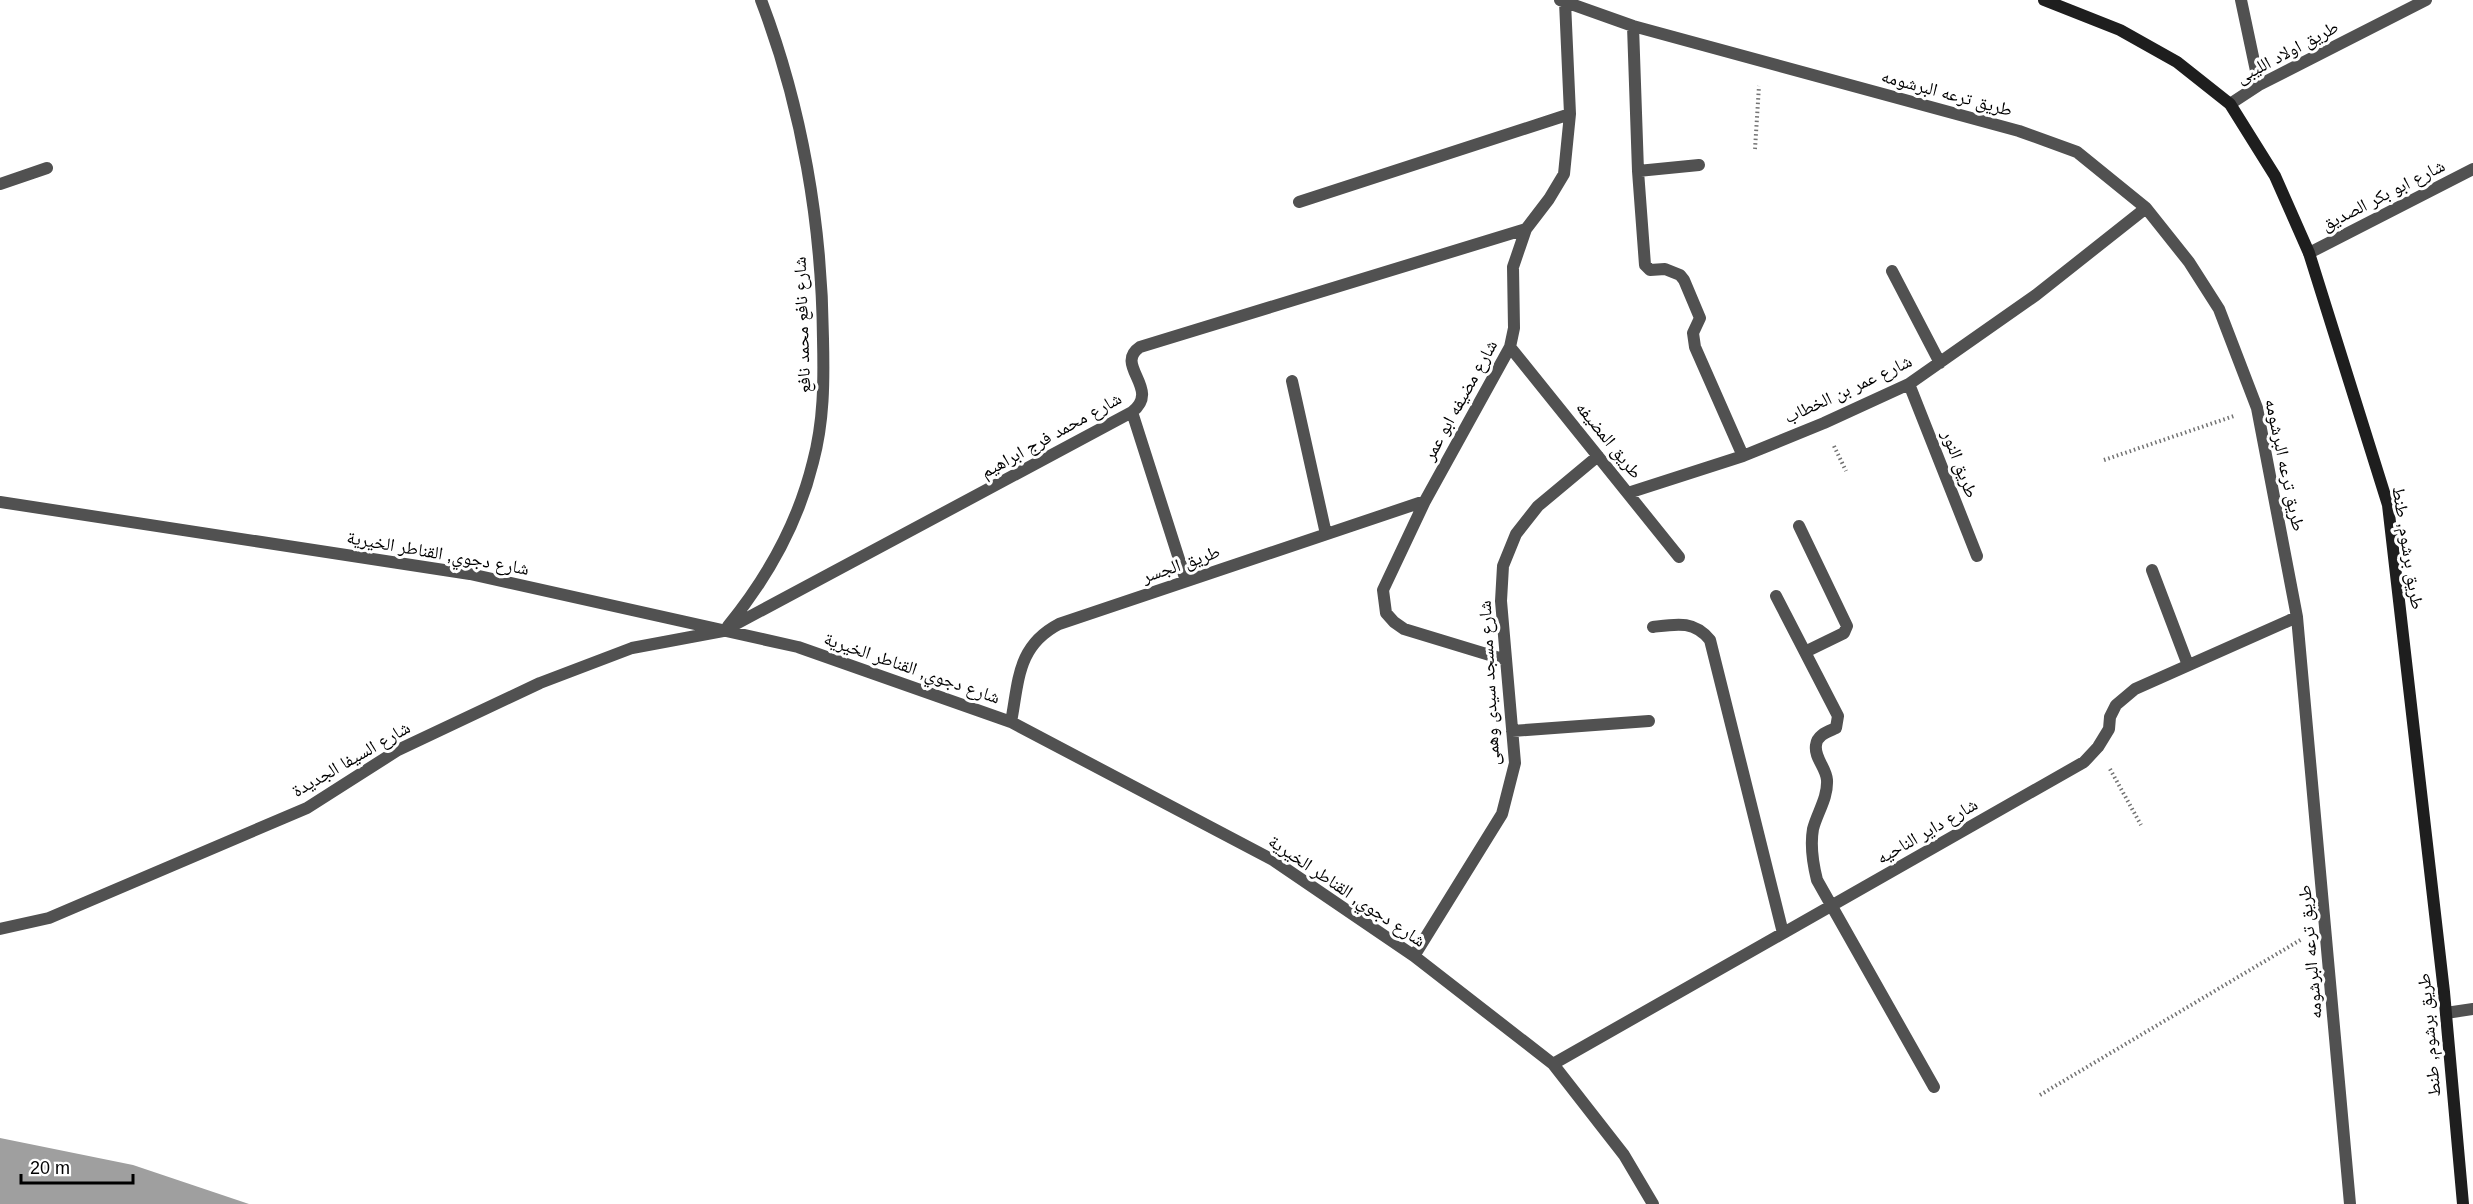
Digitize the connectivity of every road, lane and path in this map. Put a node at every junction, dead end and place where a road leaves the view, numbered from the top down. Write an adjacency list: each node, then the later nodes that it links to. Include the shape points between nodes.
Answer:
1 (761, 0): 43 (street, شارع نافع محمد نافع, via 790,93 806,165 817,237 824,384 814,461 795,516 770,568)
2 (2044, 0): 9 (main road, طريق برشوم, طنط, via 2120,30 2177,62)
3 (2241, 0): 8 (street)
4 (2426, 0): 8 (street, طريق اولاد الليبى)
5 (1563, 1): 6 (street, طريق ترعه البرشومه); 10 (street, شارع مضيفه ابو عمر)
6 (1633, 26): 7 (street, طريق ترعه البرشومه); 15 (street)
7 (1760, 62): 11 (path); 18 (street, طريق ترعه البرشومه, via 2019,131 2077,152)
8 (2259, 86): 9 (street, طريق اولاد الليبى)
9 (2230, 104): 20 (main road, طريق برشوم, طنط, via 2275,176)
10 (1570, 114): 17 (street); 19 (street, شارع مضيفه ابو عمر, via 1563,174)
11 (1755, 149)
12 (1699, 165): 15 (street)
13 (47, 168): 16 (street)
14 (2473, 169): 20 (street, شارع ابو بكر الصديق)
15 (1638, 171): 29 (street, via 1646,268 1673,271 1684,280 1700,318 1693,333 1695,346)
16 (0, 184)
17 (1299, 202)
18 (2146, 208): 23 (street, شارع عمر بن الخطاب); 26 (street, طريق ترعه البرشومه, via 2189,261 2219,309)
19 (1526, 229): 22 (street, شارع مضيفه ابو عمر, via 1513,267 1515,328); 27 (street, شارع محمد فرج ابراهيم, via 1140,347 1131,359 1144,396)
20 (2309, 253): 58 (main road, طريق برشوم, طنط, via 2388,505)
21 (1892, 271): 23 (street)
22 (1510, 347): 28 (street, طريق المضيفه); 32 (street, شارع مضيفه ابو عمر)
23 (1941, 363): 25 (street, شارع عمر بن الخطاب)
24 (1292, 381): 35 (street)
25 (1910, 384): 29 (street, شارع عمر بن الخطاب); 37 (street, طريق النور)
26 (2257, 408): 30 (path); 41 (street, طريق ترعه البرشومه)
27 (1132, 412): 39 (street); 43 (street, شارع محمد فرج ابراهيم)
28 (1598, 456): 31 (street, طريق المضيفه); 45 (street, شارع مسجد سيدى وهمى, via 1538,506 1516,534 1503,566 1501,601)
29 (1743, 456): 31 (street, شارع عمر بن الخطاب)
30 (2104, 460)
31 (1628, 493): 36 (street, طريق المضيفه)
32 (1425, 501): 35 (street, طريق الجسر); 45 (street, شارع مضيفه ابو عمر, via 1383,590 1386,613 1404,629)
33 (0, 502): 43 (street, شارع دجوي, القناطر الخيرية, via 470,574)
34 (1799, 526): 44 (street, via 1846,626 1844,633)
35 (1326, 534): 39 (street, طريق الجسر)
36 (1679, 556)
37 (1977, 556)
38 (2152, 570): 46 (street)
39 (1186, 581): 48 (street, طريق الجسر, via 1044,632 1024,659)
40 (1776, 596): 44 (street)
41 (2297, 617): 46 (street, شارع داير الناحيه); 53 (street, طريق ترعه البرشومه)
42 (1653, 627): 55 (street, via 1687,624 1710,640)
43 (723, 631): 48 (street, شارع دجوي, القناطر الخيرية, via 798,647); 54 (street, شارع السيفا الجديدة, via 632,648 540,683 398,750 307,808 49,918)
44 (1805, 652): 52 (street, via 1839,720 1836,728 1821,736 1816,744 1816,755 1827,780 1813,830 1812,855 1817,880)
45 (1506, 660): 49 (street, شارع مسجد سيدى وهمى)
46 (2188, 665): 50 (street, شارع داير الناحيه, via 2124,696 2116,705 2109,729)
47 (1649, 721): 49 (street)
48 (1011, 722): 56 (street, شارع دجوي, القناطر الخيرية, via 1273,860)
49 (1512, 730): 56 (street, شارع مسجد سيدى وهمى, via 1515,763 1502,814)
50 (2098, 747): 51 (path); 52 (street, شارع داير الناحيه, via 2084,762)
51 (2141, 825)
52 (1832, 906): 55 (street, شارع داير الناحيه); 60 (street)
53 (2326, 925): 61 (path); 63 (street, طريق ترعه البرشومه)
54 (0, 929)
55 (1783, 933): 59 (street, شارع داير الناحيه)
56 (1414, 956): 59 (street, شارع دجوي, القناطر الخيرية)
57 (2473, 1009): 58 (street)
58 (2446, 1013): 64 (main road, طريق برشوم, طنط)
59 (1553, 1064): 62 (street, شارع دجوي, القناطر الخيرية, via 1624,1155)
60 (1934, 1087)
61 (2040, 1095)
62 (1653, 1204)
63 (2350, 1204)
64 (2463, 1204)

